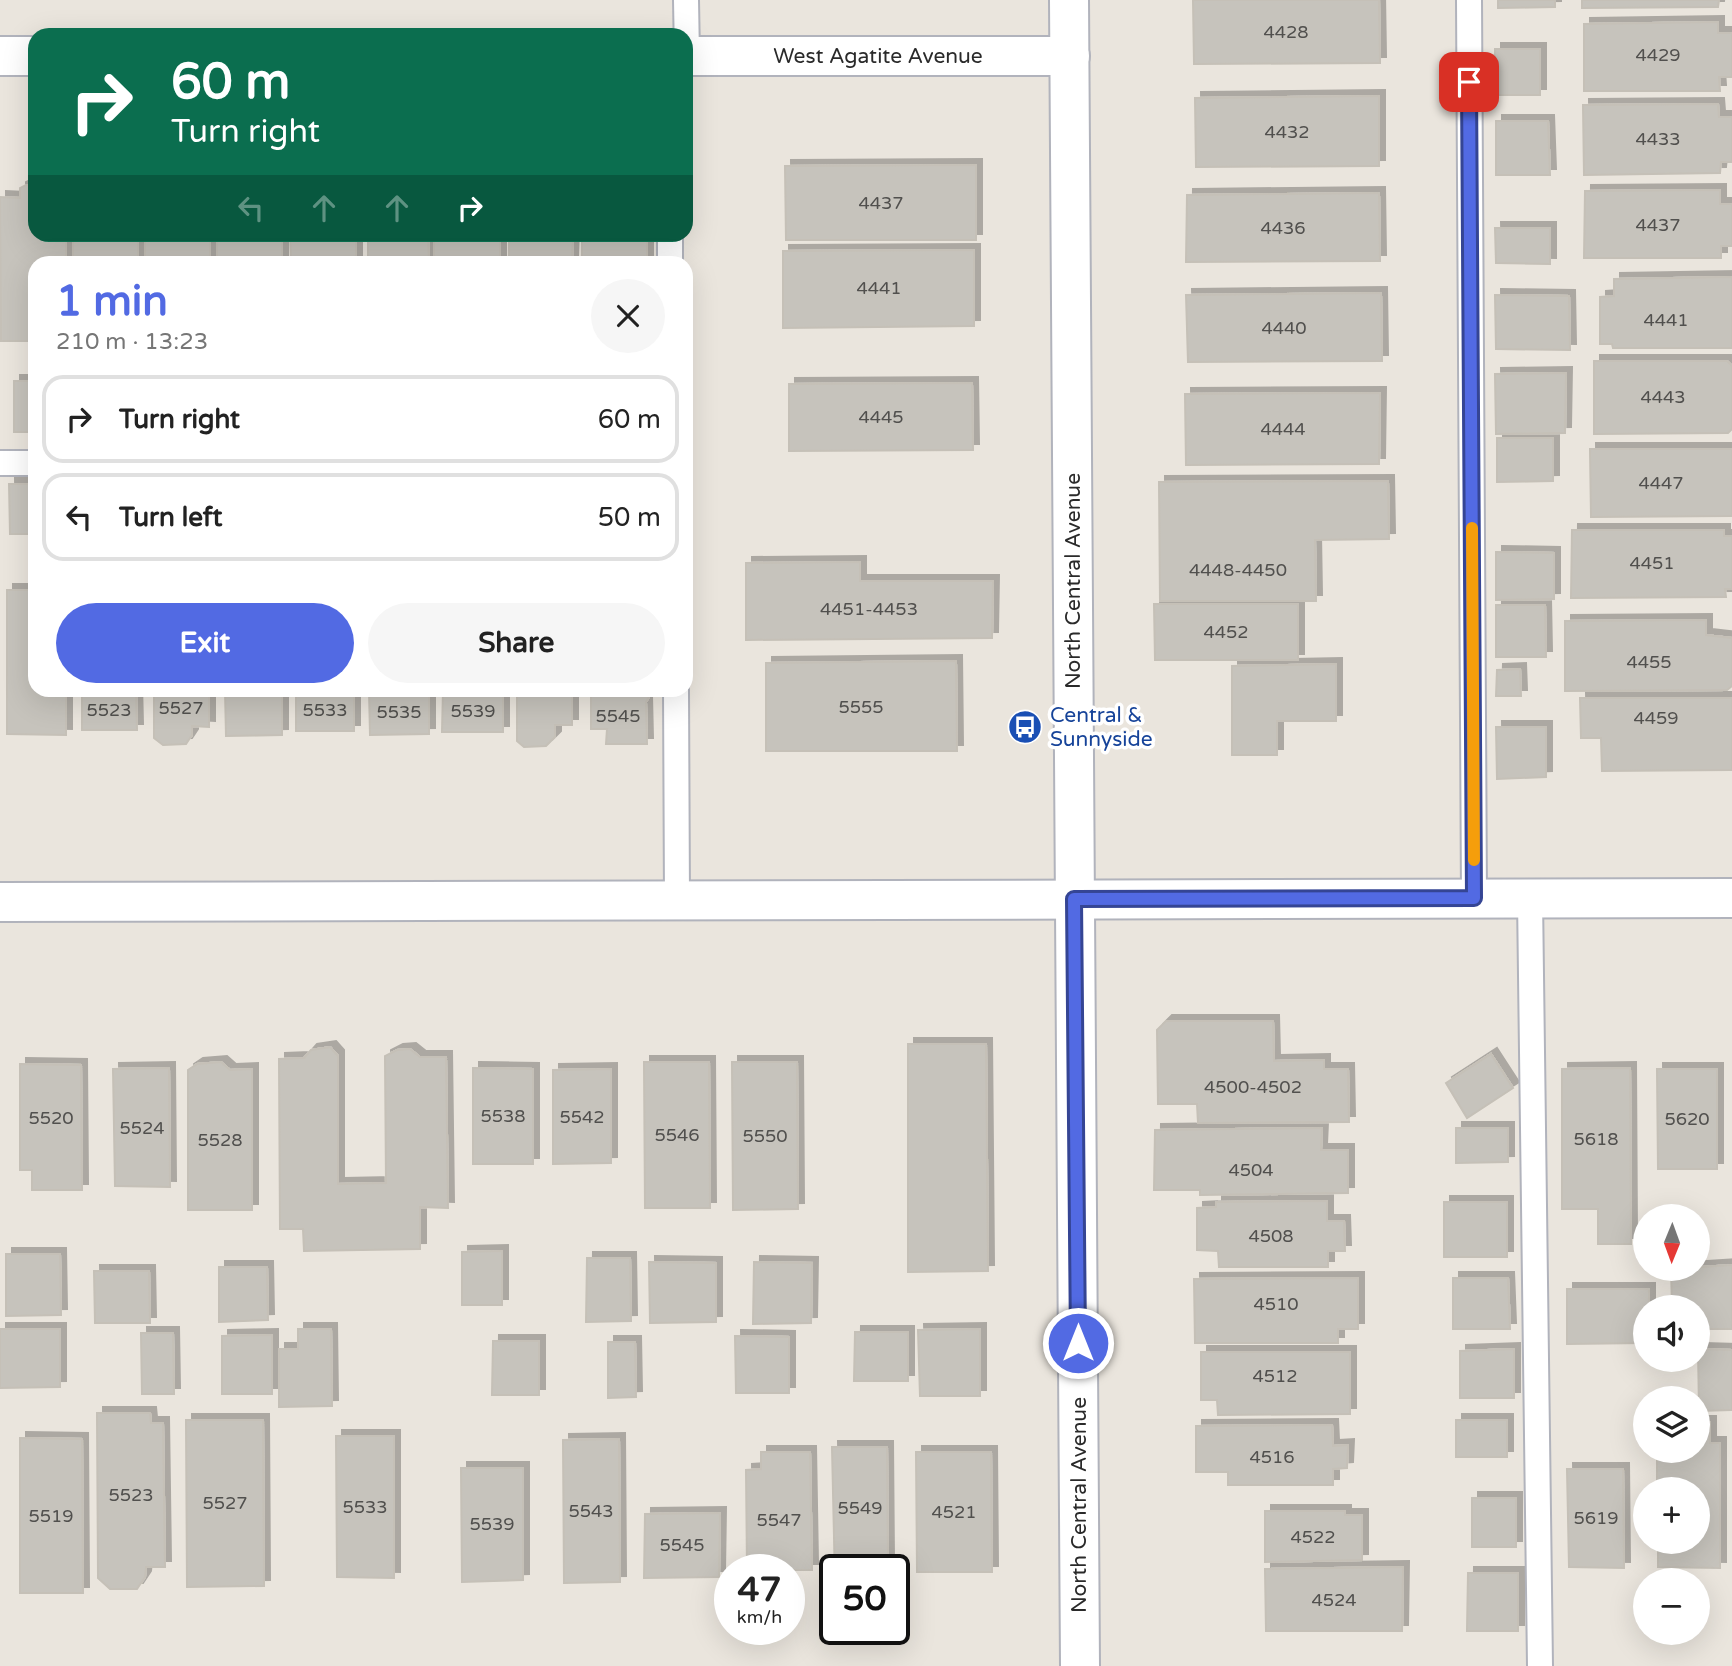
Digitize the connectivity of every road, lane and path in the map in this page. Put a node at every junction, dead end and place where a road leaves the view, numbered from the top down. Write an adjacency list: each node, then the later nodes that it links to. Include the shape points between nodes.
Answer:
1 (686, 0): 4 (lane)
2 (1069, 0): 8 (street, North Central Avenue)
3 (1468, 0): 12 (lane)
4 (686, 28)
5 (0, 56): 6 (street)
6 (28, 56)
7 (693, 56): 8 (street, West Agatite Avenue)
8 (1070, 56): 15 (street, North Central Avenue)
9 (0, 463): 10 (lane)
10 (28, 463)
11 (676, 697): 16 (lane)
12 (1474, 898): 13 (street); 15 (street)
13 (1530, 898): 14 (street); 19 (lane)
14 (1732, 898)
15 (1074, 899): 16 (street); 18 (street, North Central Avenue)
16 (677, 900): 17 (street)
17 (0, 902)
18 (1080, 1666)
19 (1540, 1666)

